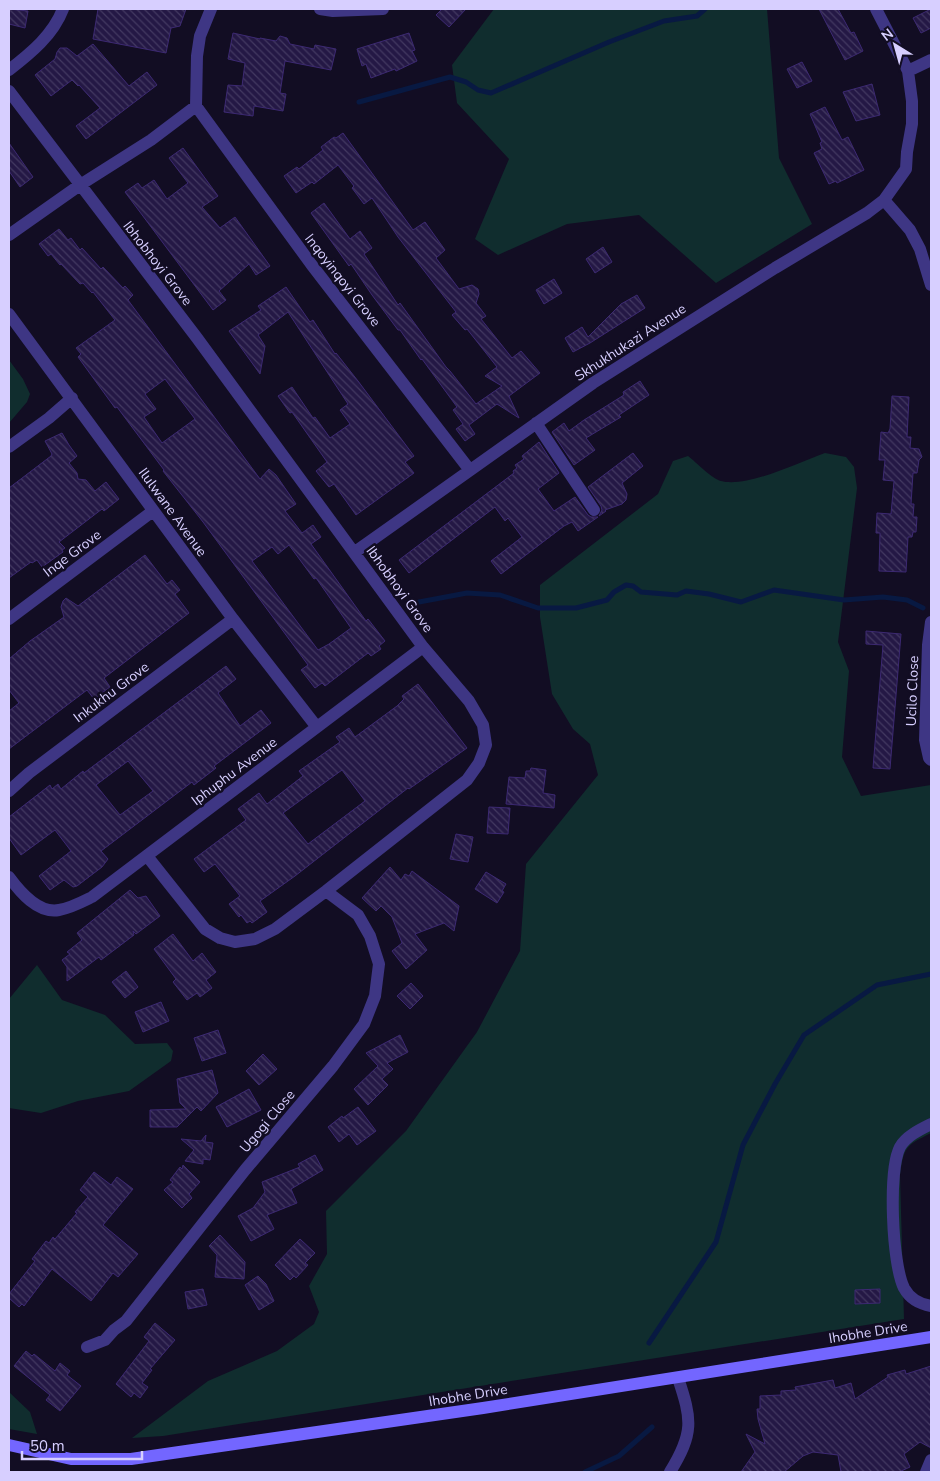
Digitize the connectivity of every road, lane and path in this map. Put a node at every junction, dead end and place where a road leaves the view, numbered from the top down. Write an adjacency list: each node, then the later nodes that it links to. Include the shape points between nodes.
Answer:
1 (63, 9): 7 (street, via 39,45)
2 (211, 9): 10 (street, via 200,36)
3 (320, 9): 4 (street)
4 (383, 9)
5 (876, 9): 8 (street, Skhukhukazi Avenue)
6 (931, 60): 8 (street)
7 (9, 70)
8 (908, 71): 12 (street, Skhukhukazi Avenue, via 912,124 906,169)
9 (9, 92): 11 (street, Ibhobhoyi Grove)
10 (196, 106): 11 (street, via 151,140); 19 (street, Inqoyinqoyi Grove, via 311,264)
11 (80, 185): 13 (street); 22 (street, Ibhobhoyi Grove)
12 (884, 200): 14 (street, via 910,230 920,249); 17 (street, Skhukhukazi Avenue, via 601,378)
13 (9, 235)
14 (931, 285)
15 (9, 314): 16 (street, Ilulwane Avenue)
16 (72, 398): 18 (street); 21 (street, Ilulwane Avenue)
17 (536, 423): 19 (street, Skhukhukazi Avenue); 20 (street)
18 (9, 447)
19 (469, 470): 22 (street, Skhukhukazi Avenue)
20 (594, 510)
21 (153, 511): 23 (street, Ilulwane Avenue); 24 (street, Inqe Grove)
22 (355, 552): 26 (street, Ibhobhoyi Grove)
23 (233, 618): 27 (street, Ilulwane Avenue); 29 (street, Inkukhu Grove)
24 (9, 619)
25 (931, 622): 28 (street, Ucilo Close, via 925,740)
26 (423, 647): 27 (street, Iphuphu Avenue); 32 (street, Ibhobhoyi Grove, via 480,719 486,744 479,763 467,780)
27 (316, 726): 30 (street, Iphuphu Avenue)
28 (931, 760)
29 (9, 791)
30 (147, 856): 31 (street, Iphuphu Avenue, via 92,897 58,910 46,909 31,901); 32 (street, Ibhobhoyi Grove, via 205,929 235,942 255,939 275,929)
31 (9, 877)
32 (326, 892): 36 (street, Ugogi Close, via 358,915 370,936 379,964 375,996 364,1024 126,1322 105,1340)
33 (931, 1124): 34 (street, via 900,1146 893,1186 899,1276 912,1298)
34 (931, 1306)
35 (931, 1337): 37 (street, Ihobhe Drive)
36 (87, 1347)
37 (678, 1378): 38 (street, Ihobhe Drive, via 131,1459 71,1459); 40 (street, via 690,1422 688,1435)
38 (9, 1445)
39 (931, 1460): 41 (street)
40 (670, 1472)
41 (926, 1472)

